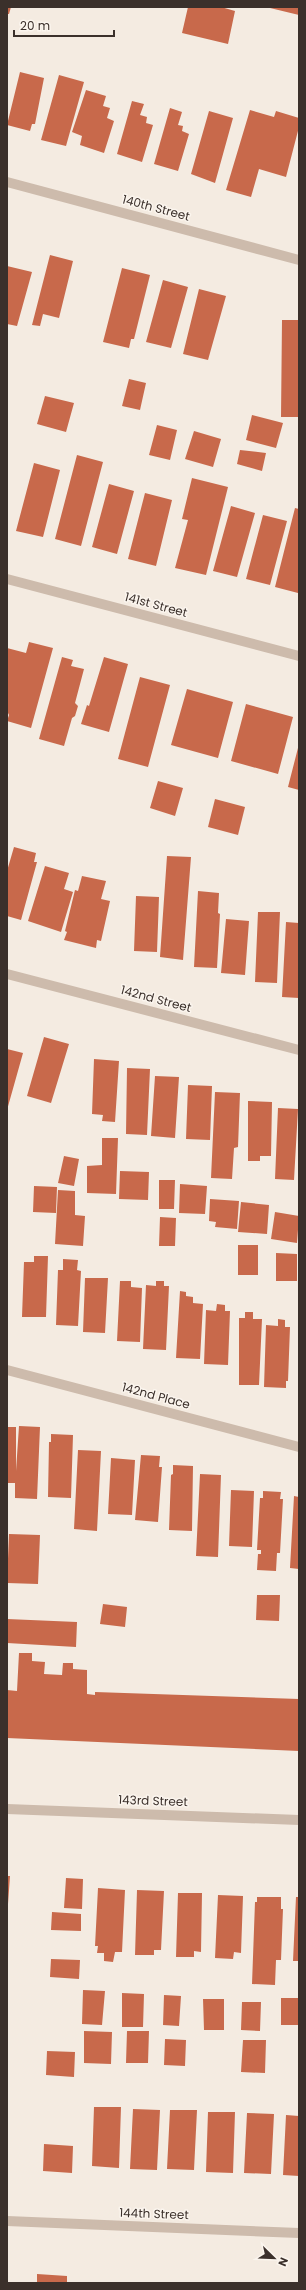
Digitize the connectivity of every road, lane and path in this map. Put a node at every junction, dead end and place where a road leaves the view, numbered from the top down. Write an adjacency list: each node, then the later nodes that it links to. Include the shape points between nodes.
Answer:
1 (7, 182): 2 (street, 140th Street)
2 (299, 260)
3 (7, 580): 4 (street, 141st Street)
4 (299, 656)
5 (7, 974): 6 (street, 142nd Street)
6 (299, 1050)
7 (7, 1370): 8 (street, 142nd Place)
8 (299, 1447)
9 (7, 1808): 10 (street, 143rd Street)
10 (299, 1820)
11 (7, 2221): 12 (street, 144th Street)
12 (299, 2233)

